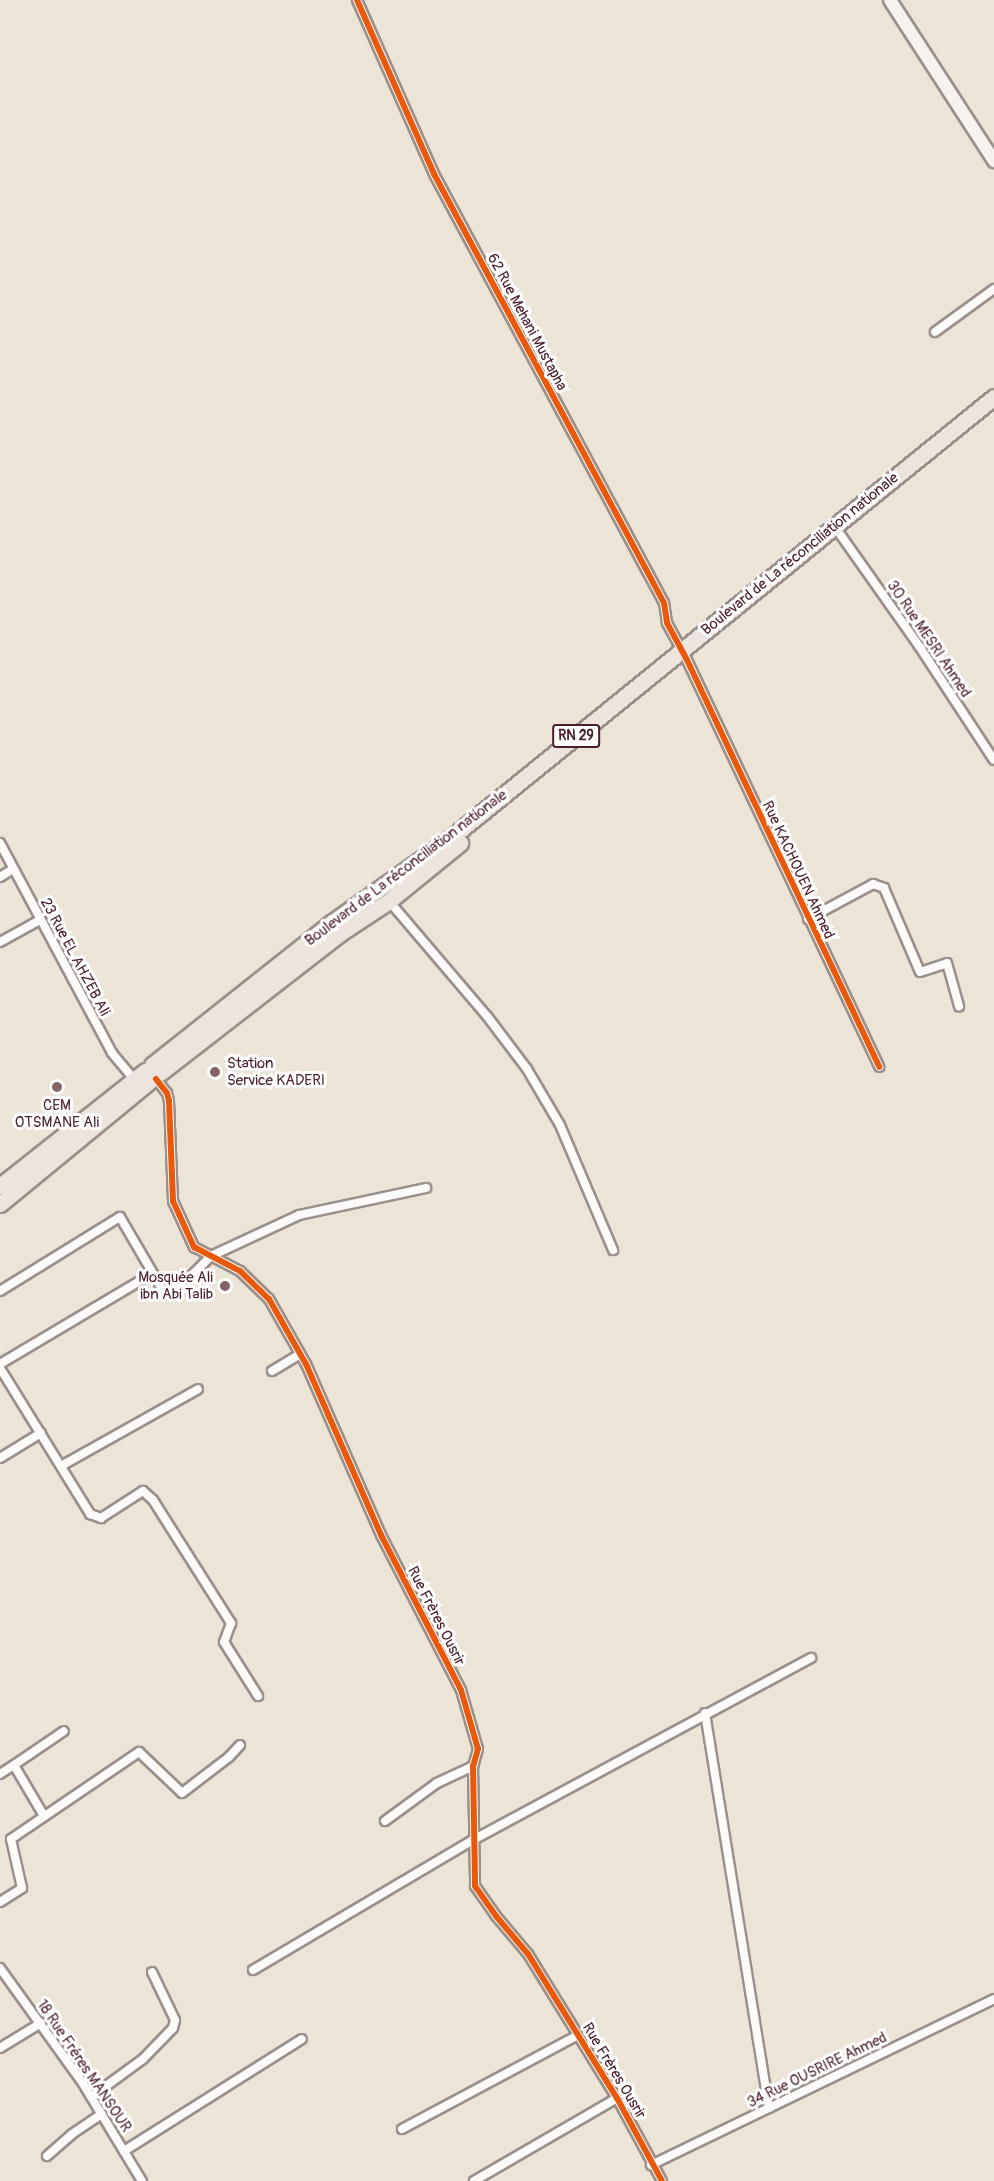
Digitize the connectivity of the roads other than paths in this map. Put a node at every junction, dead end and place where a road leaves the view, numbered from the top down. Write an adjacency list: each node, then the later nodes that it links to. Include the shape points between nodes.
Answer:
1 (357, 0): 9 (street, 62 Rue Mehani Mustapha, via 434,174 664,603 667,623)
2 (890, 0): 3 (street)
3 (994, 162)
4 (994, 289): 5 (street)
5 (935, 332)
6 (994, 397): 9 (highway, Boulevard de La réconciliation nationale / RN 29)
7 (994, 408): 8 (highway, RN 29)
8 (840, 534): 9 (highway, RN 29); 10 (street, 30 Rue MESRI Ahmed)
9 (684, 655): 14 (highway, RN 29); 15 (street, Rue KACHOUEN Ahmed); 20 (highway, Boulevard de La réconciliation nationale / RN 29, via 448,840 331,923)
10 (994, 760)
11 (0, 843): 12 (street, 23 Rue EL AHZEB Ali)
12 (13, 869): 13 (street); 16 (street, 23 Rue EL AHZEB Ali)
13 (0, 877)
14 (389, 901): 20 (highway, RN 29); 24 (street, via 527,1069 560,1125)
15 (808, 919): 18 (street, via 873,884 884,888 920,972 947,963); 19 (street, Rue KACHOUEN Ahmed)
16 (40, 920): 17 (street); 20 (street, 23 Rue EL AHZEB Ali, via 112,1053)
17 (0, 942)
18 (958, 1006)
19 (879, 1067)
20 (150, 1075): 21 (highway, RN 29); 23 (highway, RN 29); 25 (street, Rue Frères Ousrir, via 167,1093 169,1101 173,1201 194,1247)
21 (0, 1186)
22 (426, 1188): 25 (street, via 299,1215)
23 (0, 1204)
24 (614, 1250)
25 (211, 1256): 27 (street, via 165,1294 120,1217); 28 (street, Rue Frères Ousrir, via 240,1271 269,1299)
26 (143, 1279): 29 (street)
27 (0, 1291)
28 (300, 1354): 30 (street); 41 (street, Rue Frères Ousrir, via 381,1535 460,1690 478,1749)
29 (0, 1366): 32 (street)
30 (272, 1371)
31 (198, 1389): 34 (street)
32 (41, 1433): 33 (street); 34 (street)
33 (0, 1458)
34 (62, 1466): 36 (street, via 90,1515 101,1518 143,1491 153,1500 231,1623 224,1642)
35 (811, 1658): 37 (street)
36 (258, 1696)
37 (705, 1713): 45 (street); 57 (street)
38 (64, 1731): 40 (street)
39 (240, 1744): 43 (street, via 229,1757 182,1792 139,1752)
40 (14, 1765): 42 (street); 43 (street)
41 (472, 1766): 44 (street, via 437,1783); 45 (street, Rue Frères Ousrir)
42 (0, 1774)
43 (44, 1816): 46 (street, via 11,1839 22,1888)
44 (385, 1821)
45 (473, 1840): 48 (street); 52 (street, Rue Frères Ousrir, via 475,1886 528,1954)
46 (0, 1902)
47 (0, 1968): 51 (street, 18 Rue Fréres MANSOUR)
48 (253, 1970)
49 (152, 1972): 55 (street, via 175,2020 173,2028 143,2059)
50 (994, 1999): 57 (street, 34 Rue OUSRIRE Ahmed)
51 (41, 2023): 54 (street); 55 (street, 18 Rue Fréres MANSOUR)
52 (576, 2036): 56 (street, Rue Frères Ousrir); 59 (street)
53 (302, 2039): 60 (street)
54 (0, 2048)
55 (91, 2097): 58 (street, 18 Rue Fréres MANSOUR)
56 (616, 2098): 62 (street, Rue Frères Ousrir); 64 (street)
57 (769, 2108): 62 (street, 34 Rue OUSRIRE Ahmed)
58 (102, 2114): 60 (street, 18 Rue Fréres MANSOUR); 61 (street)
59 (402, 2129)
60 (124, 2151): 63 (street, 18 Rue Fréres MANSOUR)
61 (47, 2156)
62 (651, 2165): 65 (street, Rue Frères Ousrir)
63 (142, 2181)
64 (474, 2181)
65 (662, 2181)

